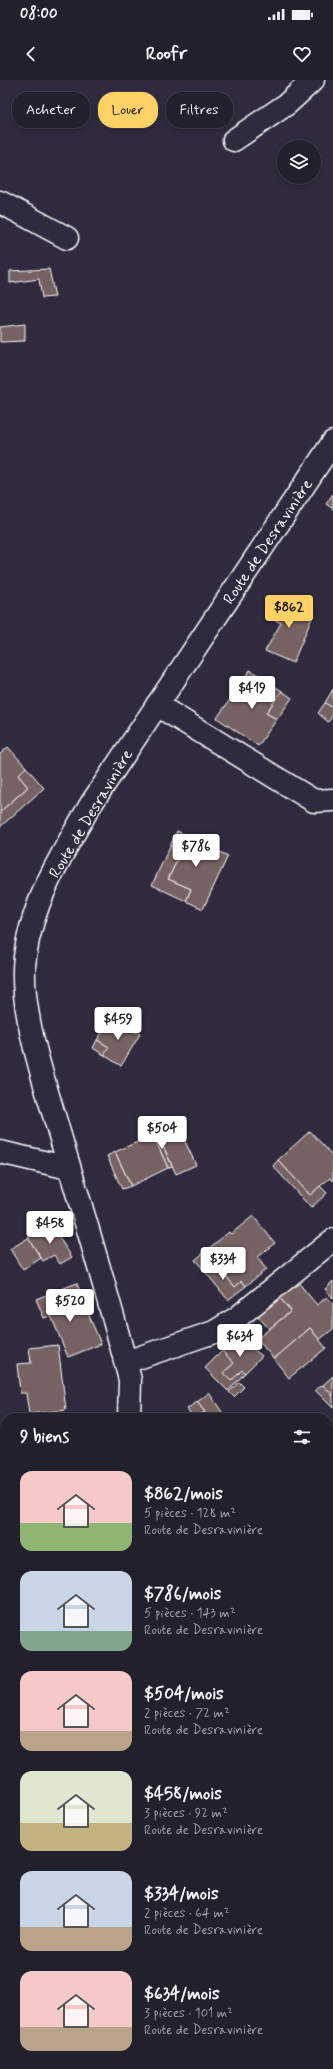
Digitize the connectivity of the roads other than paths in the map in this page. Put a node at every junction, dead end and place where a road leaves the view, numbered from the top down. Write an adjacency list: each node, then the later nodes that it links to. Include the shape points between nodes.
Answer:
1 (313, 80): 2 (street, via 287,104)
2 (234, 140)
3 (0, 202): 4 (street)
4 (67, 238)
5 (333, 442): 6 (street, Route de Desravinière)
6 (158, 705): 7 (street, via 314,801); 9 (street, Route de Desravinière, via 91,804 58,859 34,915 24,958 26,1001 41,1072)
7 (333, 800)
8 (0, 1152): 9 (street)
9 (69, 1168): 11 (street, Route de Desravinière)
10 (333, 1240): 11 (street, via 238,1317 214,1332)
11 (126, 1362): 12 (street, Route de Desravinière, via 130,1380)
12 (129, 1413)

